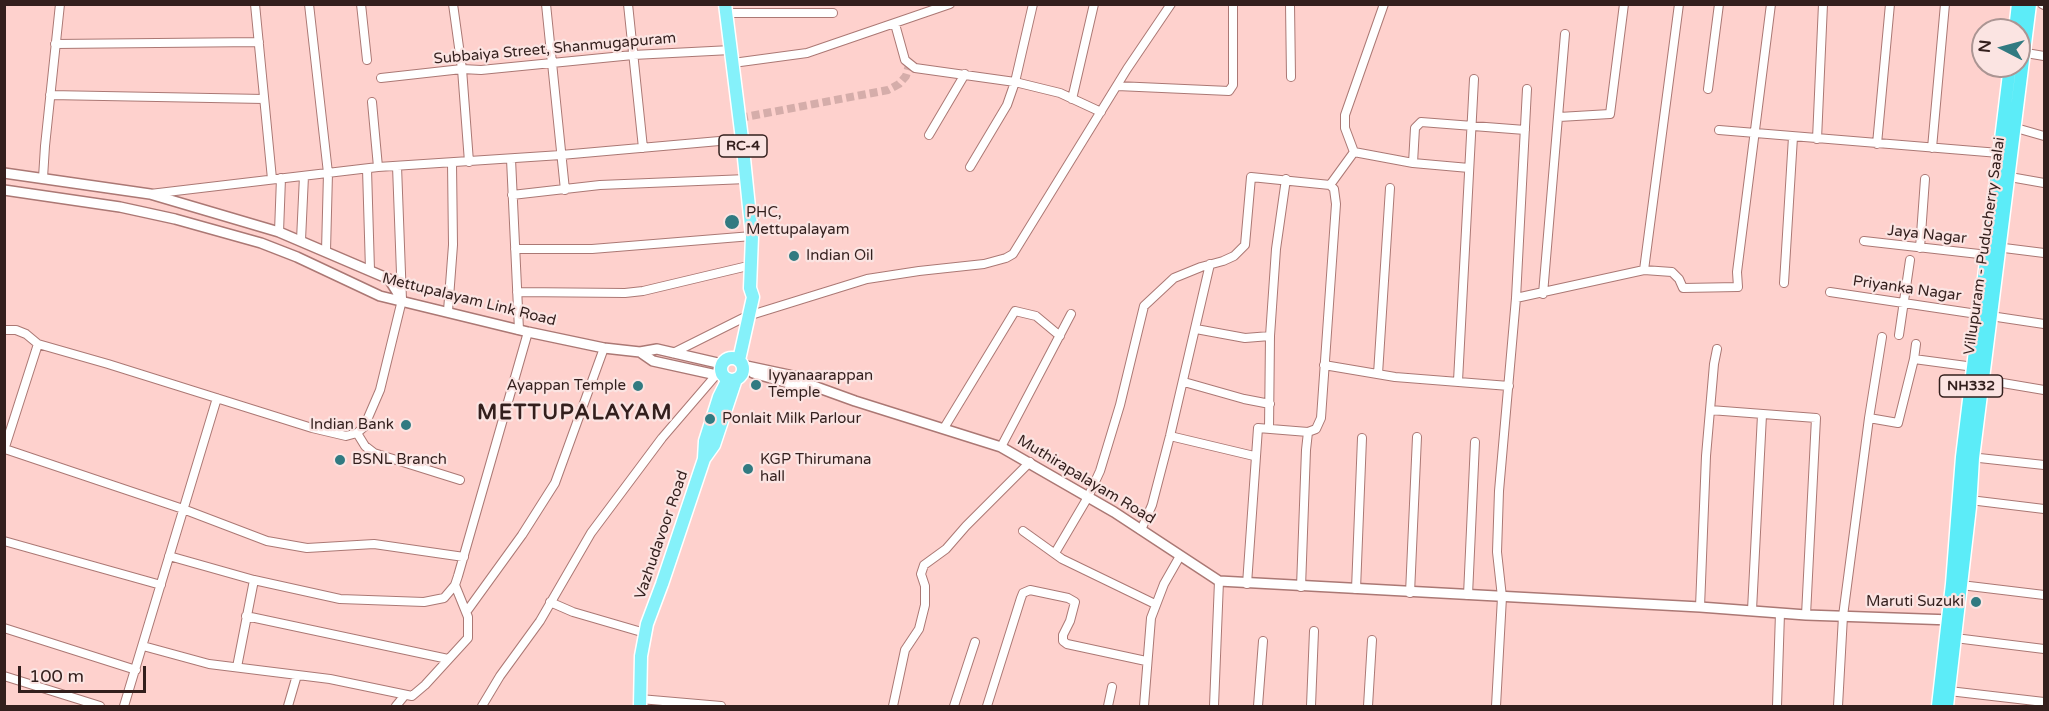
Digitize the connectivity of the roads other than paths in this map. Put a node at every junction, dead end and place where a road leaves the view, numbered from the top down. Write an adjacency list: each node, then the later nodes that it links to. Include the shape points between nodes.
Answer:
1 (60, 4): 27 (street)
2 (255, 4): 26 (street)
3 (309, 4): 76 (street)
4 (361, 4): 30 (street)
5 (453, 4): 32 (street)
6 (546, 4): 31 (street)
7 (628, 4): 28 (street)
8 (950, 4): 24 (street, Subbaiya Street, Shanmugapuram)
9 (1033, 4): 39 (street)
10 (1094, 4): 45 (street)
11 (1233, 4): 40 (street, via 1233,85 1229,91)
12 (1290, 4): 34 (street)
13 (1384, 4): 62 (street, via 1345,115 1345,128)
14 (1624, 4): 48 (street, via 1610,114)
15 (1679, 4): 103 (street)
16 (1719, 4): 41 (street)
17 (1771, 4): 53 (street)
18 (1824, 4): 58 (street)
19 (1890, 4): 59 (street)
20 (1945, 4): 61 (street)
21 (1169, 5): 40 (street)
22 (726, 9): 23 (street); 29 (main road, RC-4)
23 (833, 13)
24 (895, 24): 29 (street, Subbaiya Street, Shanmugapuram, via 807,53); 33 (street, via 909,65)
25 (1565, 34): 48 (street)
26 (259, 42): 27 (street); 44 (street)
27 (55, 44): 43 (street)
28 (633, 55): 29 (street, Subbaiya Street, Shanmugapuram); 31 (street, Subbaiya Street, Shanmugapuram); 60 (street)
29 (732, 56): 57 (main road, RC-4)
30 (368, 60)
31 (553, 63): 32 (street, Subbaiya Street, Shanmugapuram); 63 (street)
32 (462, 69): 35 (street, Subbaiya Street, Shanmugapuram); 66 (street)
33 (965, 74): 39 (street); 54 (street)
34 (1290, 77)
35 (381, 78)
36 (2008, 78): 65 (highway, Villupuram - Puducherry Saalai / NH332)
37 (2020, 78): 50 (highway, Villupuram - Puducherry Saalai / NH332)
38 (1474, 79): 49 (street)
39 (1015, 82): 45 (street); 71 (street, via 1007,105)
40 (1117, 86): 47 (street)
41 (1708, 89)
42 (1527, 90): 51 (street)
43 (50, 95): 44 (street); 78 (street)
44 (264, 99): 79 (street)
45 (1072, 99): 47 (street)
46 (372, 102): 70 (street)
47 (1101, 112): 114 (street, via 1013,254 984,264 867,279)
48 (1559, 117): 107 (street)
49 (1471, 126): 51 (street); 68 (street, via 1418,124); 73 (street)
50 (2016, 128): 55 (street); 74 (highway, Villupuram - Puducherry Saalai / NH332)
51 (1525, 130): 108 (street)
52 (1719, 130): 53 (street)
53 (1754, 133): 56 (street); 103 (street, via 1738,287 1683,288 1672,272)
54 (929, 135)
55 (2044, 136)
56 (1793, 137): 58 (street); 104 (street)
57 (742, 139): 60 (street); 80 (main road, RC-4)
58 (1817, 139): 59 (street)
59 (1877, 144): 61 (street)
60 (643, 148): 63 (street)
61 (1932, 148): 65 (street)
62 (1354, 152): 68 (street); 84 (street)
63 (561, 156): 64 (street); 86 (street)
64 (511, 159): 66 (street); 89 (street)
65 (1998, 159): 74 (highway); 96 (highway, Villupuram - Puducherry Saalai / NH332)
66 (469, 162): 67 (street)
67 (452, 163): 69 (street); 111 (street, via 453,245)
68 (1413, 163): 73 (street)
69 (397, 166): 70 (street); 109 (street)
70 (378, 167): 72 (street)
71 (970, 167)
72 (367, 168): 76 (street); 102 (street)
73 (1469, 168): 134 (street)
74 (2010, 172): 83 (street); 96 (highway, Villupuram - Puducherry Saalai / NH332)
75 (4, 173): 78 (street)
76 (328, 173): 77 (street); 97 (street)
77 (304, 176): 79 (street); 92 (street)
78 (43, 178): 88 (street)
79 (276, 179): 88 (street); 90 (street)
80 (747, 179): 86 (street); 91 (main road, RC-4)
81 (1286, 179): 84 (street); 100 (street, via 1251,177 1245,245 1234,256); 121 (street)
82 (1924, 179): 94 (street)
83 (2044, 183)
84 (1330, 185): 130 (street, via 1336,204)
85 (1390, 188): 132 (street)
86 (565, 189): 89 (street)
87 (4, 190): 109 (street, Mettupalayam Link Road, via 175,219 261,243 380,296)
88 (150, 194): 90 (street)
89 (512, 195): 95 (street)
90 (279, 232): 92 (street)
91 (752, 236): 95 (street, via 592,249); 101 (main road, RC-4)
92 (301, 240): 97 (street)
93 (1864, 241): 94 (street, Jaya Nagar)
94 (1920, 248): 96 (street, Jaya Nagar)
95 (515, 249): 105 (street)
96 (1992, 249): 98 (street, Jaya Nagar); 113 (highway, Villupuram - Puducherry Saalai / NH332)
97 (326, 251): 102 (street)
98 (2044, 253)
99 (1910, 260): 110 (street)
100 (1210, 264): 116 (street); 159 (street, via 1174,278 1144,306 1120,405)
101 (752, 266): 105 (street, via 625,293); 114 (main road, Vazhudavoor Road / RC-4)
102 (370, 270): 109 (street, via 389,279)
103 (1644, 270): 107 (street)
104 (1784, 283)
105 (517, 292): 118 (street)
106 (1830, 292): 110 (street, Priyanka Nagar)
107 (1543, 294): 108 (street)
108 (1516, 298): 136 (street)
109 (402, 300): 111 (street, Mettupalayam Link Road); 147 (street, via 380,390 364,427)
110 (1905, 303): 113 (street, Priyanka Nagar); 119 (street)
111 (447, 311): 118 (street, Mettupalayam Link Road)
112 (1071, 314): 120 (street)
113 (1986, 315): 115 (street, Priyanka Nagar); 133 (highway, Villupuram - Puducherry Saalai / NH332)
114 (747, 316): 128 (street); 131 (main road, Vazhudavoor Road)
115 (2044, 324)
116 (1196, 329): 121 (street, via 1245,338); 135 (street)
117 (4, 330): 123 (street, via 26,334)
118 (523, 331): 125 (street, Mettupalayam Link Road); 169 (street)
119 (1899, 334)
120 (1060, 336): 144 (street, via 1036,316 1015,311); 152 (street)
121 (1270, 336): 139 (street)
122 (1882, 337): 142 (street)
123 (38, 344): 138 (street); 143 (street)
124 (1916, 344): 129 (street)
125 (604, 348): 127 (street, Mettupalayam Link Road); 186 (street, via 555,483)
126 (1717, 349): 140 (street)
127 (640, 352): 128 (street, Mettupalayam Link Road, via 657,349); 131 (street, via 653,361)
128 (673, 353): 131 (street, Mettupalayam Link Road)
129 (1914, 359): 133 (street); 142 (street, via 1898,423)
130 (1324, 365): 132 (street); 146 (street, via 1319,425)
131 (732, 369): 144 (street, Muthirapalayam Road, via 799,386 808,384); 182 (street, via 662,438 591,533); 194 (main road, Vazhudavoor Road, via 714,445 704,459)
132 (1378, 374): 134 (street)
133 (1976, 374): 137 (street); 155 (highway, Villupuram - Puducherry Saalai / NH332)
134 (1458, 381): 136 (street)
135 (1184, 382): 139 (street); 148 (street)
136 (1509, 386): 181 (street, via 1497,552)
137 (2044, 390)
138 (217, 398): 147 (street, via 322,431 346,436); 161 (street)
139 (1270, 404): 145 (street)
140 (1710, 410): 141 (street); 184 (street)
141 (1762, 415): 185 (street); 188 (street, via 1816,418)
142 (1869, 418): 190 (street)
143 (9, 422): 153 (street)
144 (944, 428): 152 (street, Muthirapalayam Road)
145 (1269, 429): 146 (street); 154 (street, via 1257,428)
146 (1308, 432): 176 (street)
147 (357, 433): 158 (street, via 374,453)
148 (1170, 436): 154 (street); 163 (street, via 1152,505)
149 (1417, 437): 178 (street)
150 (1362, 438): 177 (street)
151 (1475, 442): 179 (street)
152 (1005, 449): 156 (street, Muthirapalayam Road)
153 (5, 450): 161 (street)
154 (1254, 456): 172 (street)
155 (1968, 457): 157 (street); 160 (highway, Villupuram - Puducherry Saalai / NH332); 191 (highway, Villupuram - Puducherry Saalai / NH332)
156 (1028, 461): 159 (street, Muthirapalayam Road); 218 (street, via 946,549 924,565 921,574 925,605 919,629 905,650)
157 (2044, 465)
158 (460, 480)
159 (1088, 497): 163 (street, Muthirapalayam Road); 166 (street)
160 (1970, 500): 162 (street); 175 (highway, Villupuram - Puducherry Saalai / NH332)
161 (183, 509): 167 (street); 169 (street, via 285,545 322,548 374,544)
162 (2044, 509)
163 (1141, 530): 168 (street, Muthirapalayam Road)
164 (1023, 531): 166 (street)
165 (4, 541): 173 (street)
166 (1055, 553): 183 (street)
167 (169, 556): 170 (street); 173 (street)
168 (1180, 556): 171 (street, Muthirapalayam Road); 183 (street)
169 (464, 557): 174 (street)
170 (254, 579): 174 (street, via 350,600 438,600); 189 (street)
171 (1219, 581): 172 (street); 223 (street)
172 (1247, 584): 176 (street)
173 (161, 585): 199 (street)
174 (454, 585): 186 (street)
175 (1961, 585): 180 (street); 191 (highway, Villupuram - Puducherry Saalai / NH332)
176 (1301, 587): 177 (street)
177 (1356, 589): 178 (street)
178 (1410, 592): 179 (street)
179 (1468, 595): 181 (street)
180 (2044, 595)
181 (1502, 597): 184 (street); 227 (street)
182 (550, 602): 194 (street); 216 (street)
183 (1155, 604): 202 (street)
184 (1700, 607): 185 (street)
185 (1752, 610): 187 (street)
186 (466, 611): 201 (street, via 468,638)
187 (1780, 613): 188 (street); 228 (street)
188 (1806, 615): 190 (street)
189 (246, 616): 201 (street); 203 (street)
190 (1843, 616): 191 (street); 229 (street)
191 (1952, 620): 195 (highway, Villupuram - Puducherry Saalai / NH332); 230 (highway, Villupuram - Puducherry Saalai / NH332)
192 (4, 628): 204 (street)
193 (1314, 631): 225 (street)
194 (645, 633): 211 (main road, Vazhudavoor Road)
195 (1955, 638): 200 (street); 208 (highway, Villupuram - Puducherry Saalai / NH332)
196 (1372, 640): 226 (street)
197 (1263, 641): 224 (street)
198 (975, 642): 219 (street)
199 (143, 646): 203 (street, via 189,660); 204 (street)
200 (2044, 650)
201 (448, 659): 209 (street, via 417,692)
202 (1146, 661): 220 (street, via 1066,644 1063,635 1075,602 1030,590 1021,598); 222 (street)
203 (237, 667): 205 (street)
204 (136, 670): 213 (street)
205 (297, 675): 209 (street); 214 (street)
206 (4, 676): 212 (street)
207 (1112, 687): 221 (street)
208 (1949, 691): 210 (street); 231 (highway, Villupuram - Puducherry Saalai / NH332)
209 (405, 695): 215 (street)
210 (2044, 702)
211 (640, 703): 217 (street)
212 (100, 706)
213 (124, 706)
214 (288, 706)
215 (396, 706)
216 (483, 706)
217 (721, 706)
218 (893, 706)
219 (954, 706)
220 (987, 706)
221 (1108, 706)
222 (1144, 706)
223 (1214, 706)
224 (1258, 706)
225 (1311, 706)
226 (1368, 706)
227 (1496, 706)
228 (1777, 706)
229 (1838, 706)
230 (1938, 706)
231 (1947, 706)

